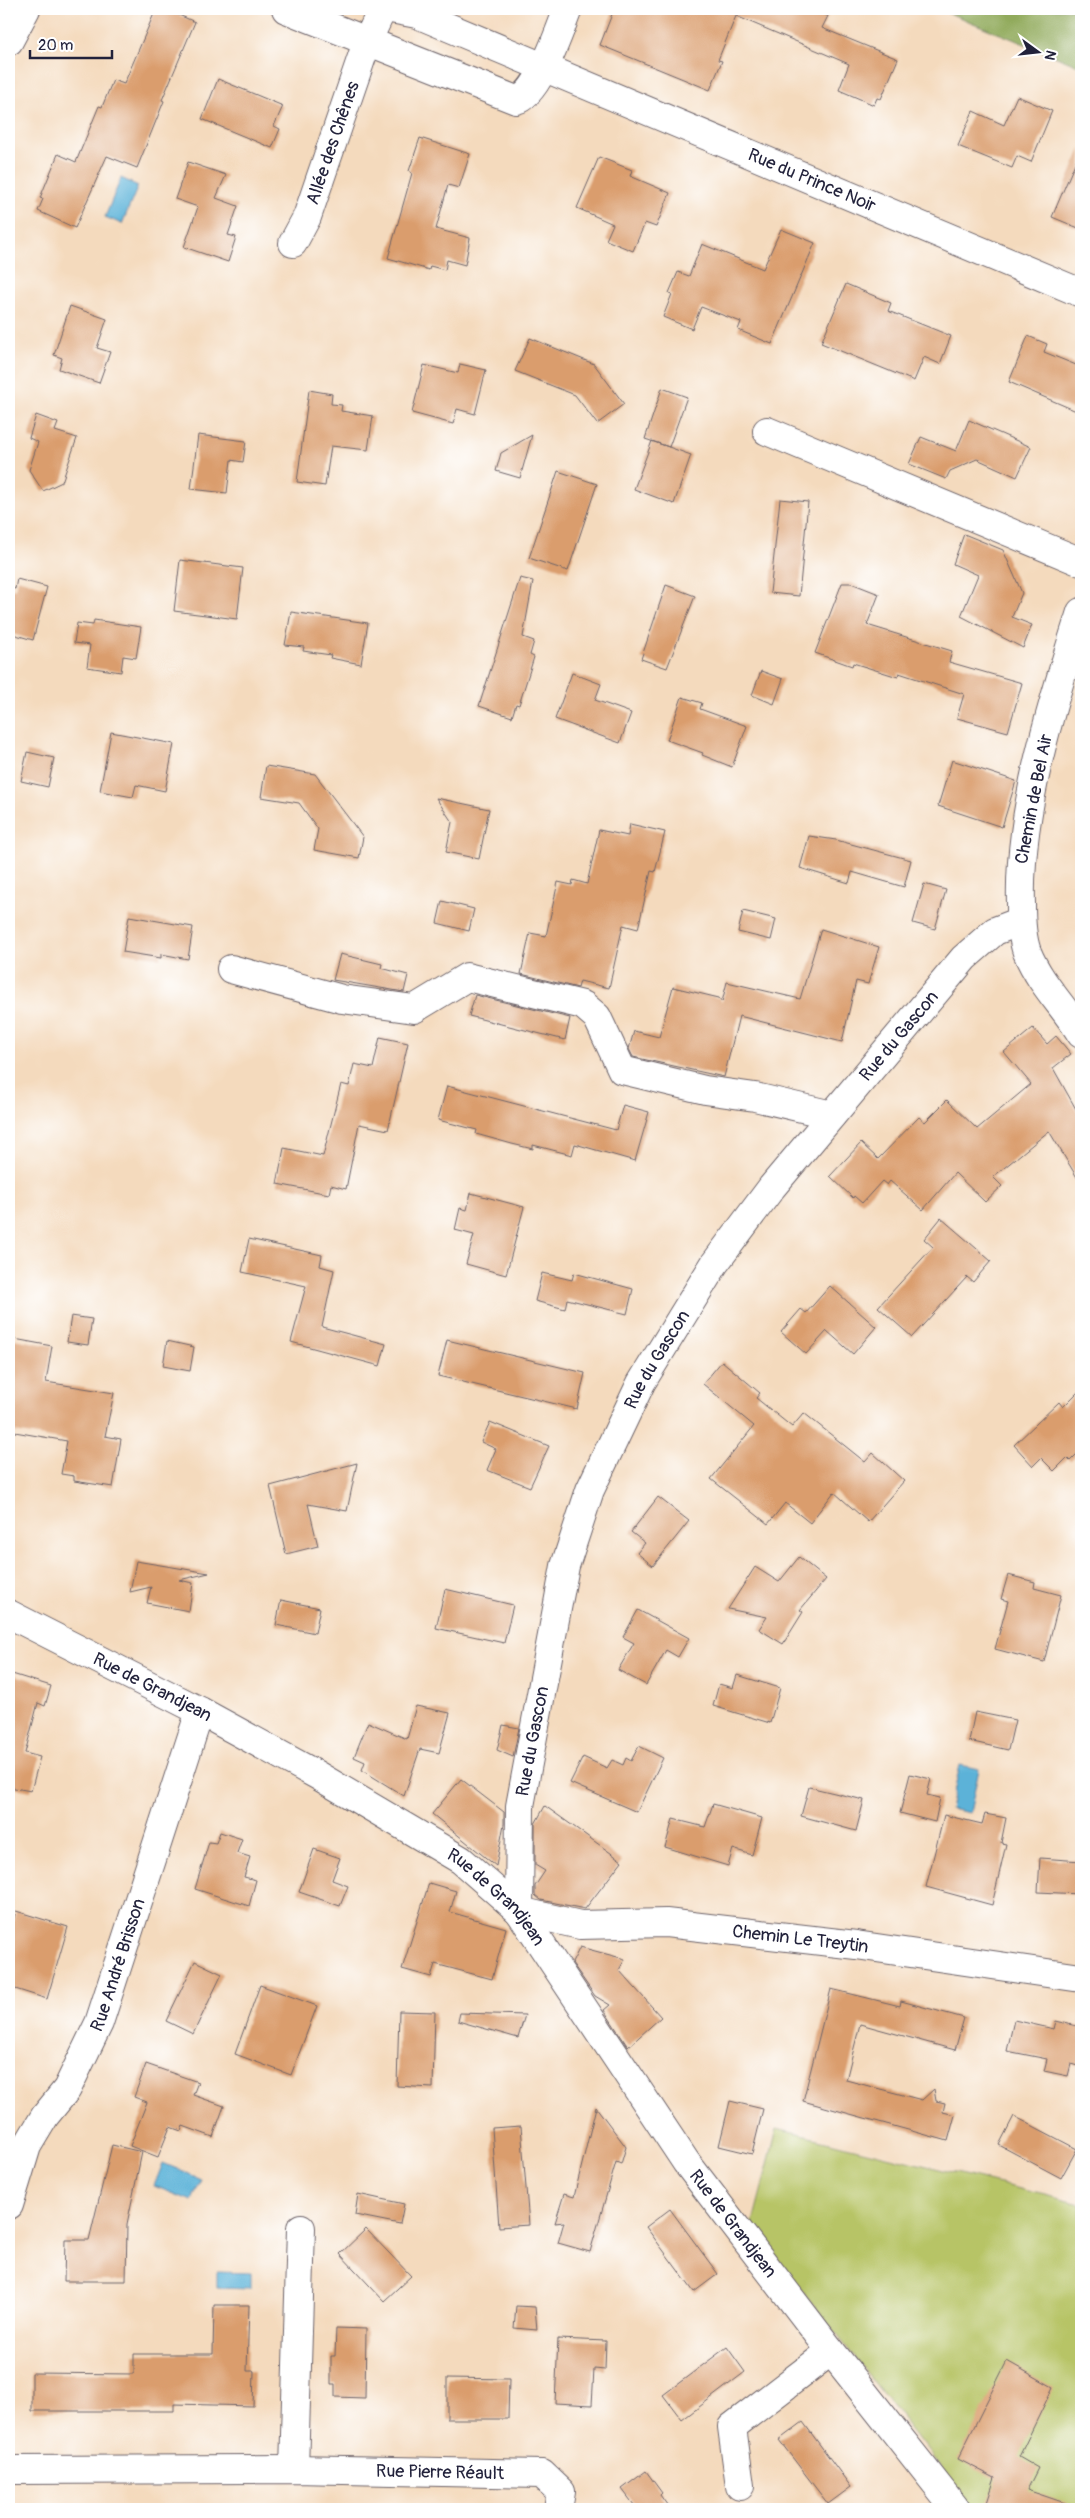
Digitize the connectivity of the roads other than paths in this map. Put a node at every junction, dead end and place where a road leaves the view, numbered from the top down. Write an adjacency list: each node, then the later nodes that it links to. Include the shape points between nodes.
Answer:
1 (26, 9): 5 (street)
2 (286, 9): 6 (street)
3 (390, 9): 6 (street, Rue du Prince Noir, via 381,12); 7 (street, Rue du Prince Noir, via 417,14)
4 (568, 9): 7 (street)
5 (9, 41)
6 (367, 42): 7 (street, via 516,100 529,93); 8 (street, Allée des Chênes, via 307,217)
7 (544, 67): 9 (street, Rue du Prince Noir)
8 (294, 243)
9 (1081, 293)
10 (767, 431): 11 (street)
11 (1081, 562)
12 (1081, 612): 13 (street, Chemin de Bel Air, via 1047,730 1026,827 1020,872)
13 (1022, 921): 15 (street, Chemin de Bel Air, via 1027,952 1047,989); 16 (street, Rue du Gascon, via 995,931 964,958)
14 (231, 969): 16 (street, via 342,999 414,1009 467,976 583,1005 598,1017 622,1070)
15 (1081, 1034)
16 (832, 1115): 19 (street, Rue du Gascon, via 715,1263 641,1383 590,1490 565,1566 520,1806)
17 (9, 1614): 18 (street, Rue de Grandjean)
18 (200, 1711): 19 (street, Rue de Grandjean, via 461,1860); 21 (street, Rue André Brisson, via 99,2023 66,2089 27,2146)
19 (519, 1911): 20 (street, Chemin Le Treytin, via 580,1925 666,1923 856,1945); 23 (street, Rue de Grandjean, via 686,2162)
20 (1081, 1978)
21 (9, 2205)
22 (301, 2228): 24 (street)
23 (831, 2351): 26 (street, via 732,2427); 28 (street, Rue de Grandjean)
24 (294, 2468): 25 (street, Rue Pierre Réault); 27 (street, Rue Pierre Réault, via 542,2474 561,2492)
25 (9, 2470)
26 (740, 2486)
27 (558, 2509)
28 (956, 2509)

